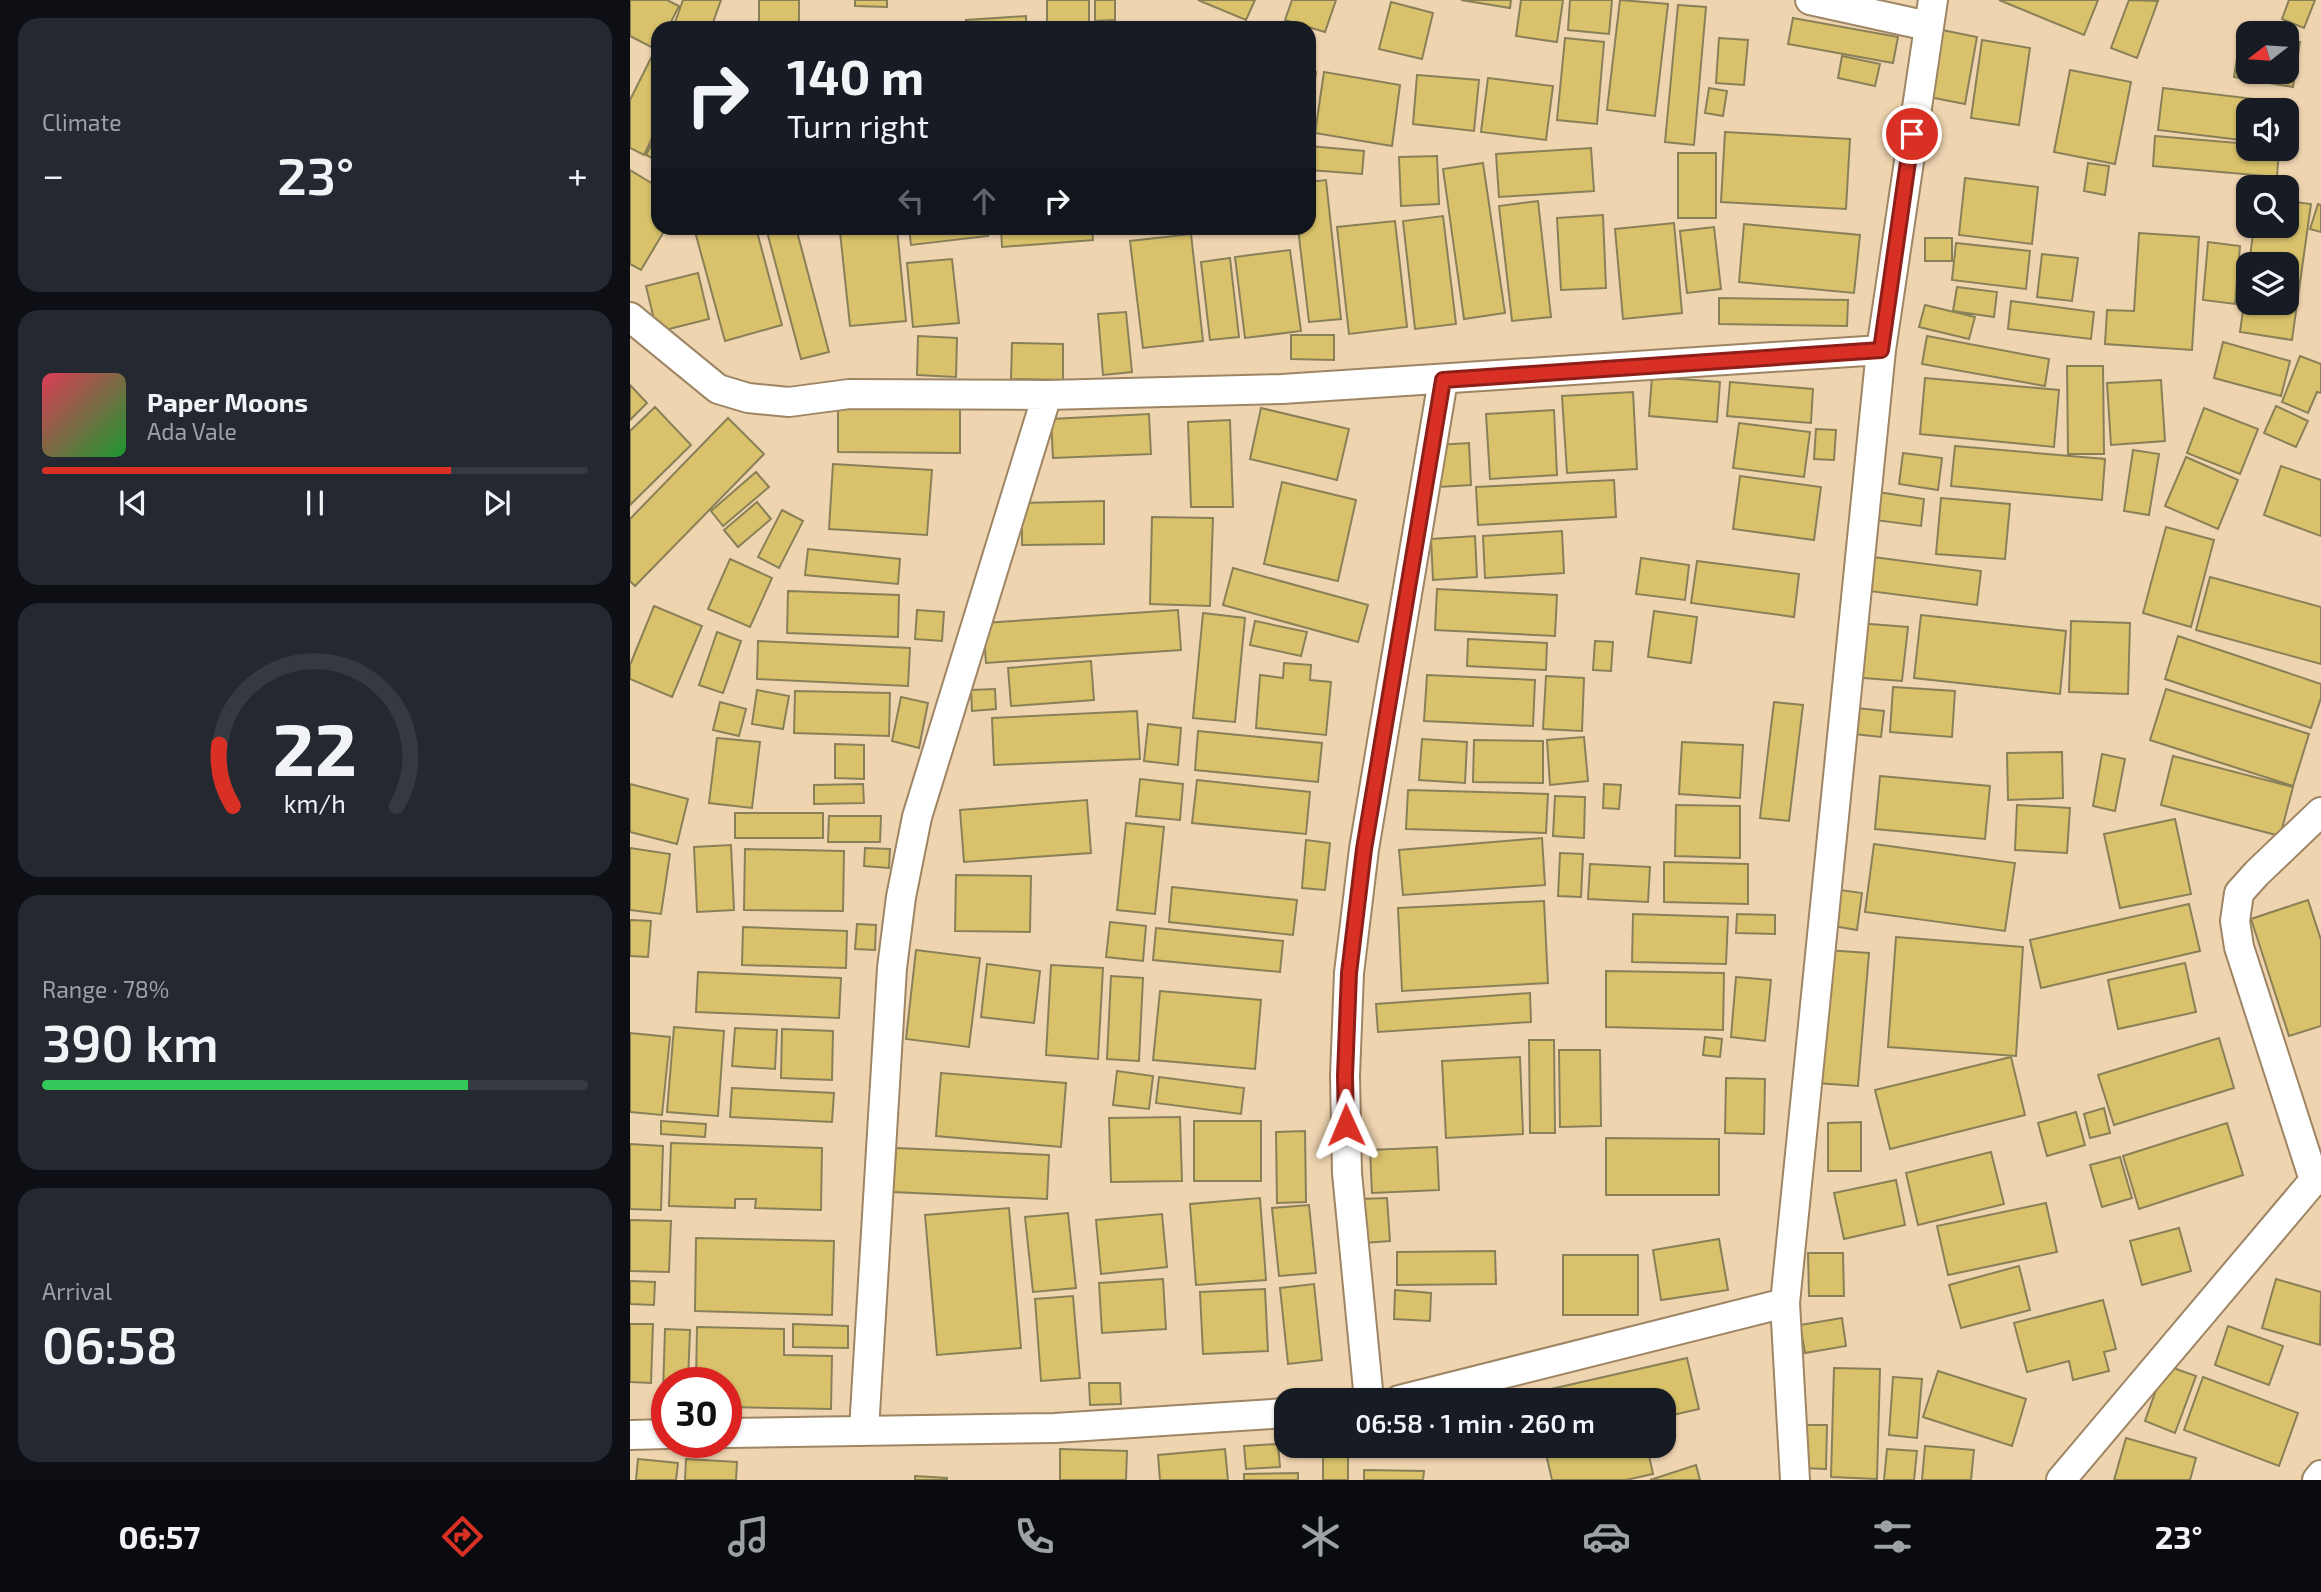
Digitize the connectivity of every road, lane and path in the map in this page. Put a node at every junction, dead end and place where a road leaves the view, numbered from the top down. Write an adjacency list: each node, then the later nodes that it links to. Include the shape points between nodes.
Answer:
1 (1810, 0): 2 (street)
2 (1930, 13): 4 (street)
3 (630, 317): 6 (street, via 718,389 748,398 789,402 849,394)
4 (1881, 350): 5 (street); 9 (street)
5 (1443, 380): 6 (street); 10 (street, via 1364,849 1349,973 1347,1173)
6 (1047, 395): 13 (street, via 917,817 901,897 892,968)
7 (2321, 812): 8 (street, via 2239,893 2235,921 2239,947)
8 (2318, 1176): 19 (street)
9 (1785, 1303): 11 (street); 18 (street)
10 (1368, 1388)
11 (1447, 1388)
12 (1274, 1414): 13 (street, via 1055,1428)
13 (864, 1430): 14 (street)
14 (742, 1433)
15 (651, 1434): 16 (street)
16 (630, 1435)
17 (2321, 1475): 20 (street)
18 (1795, 1480)
19 (2061, 1480)
20 (2317, 1480)

